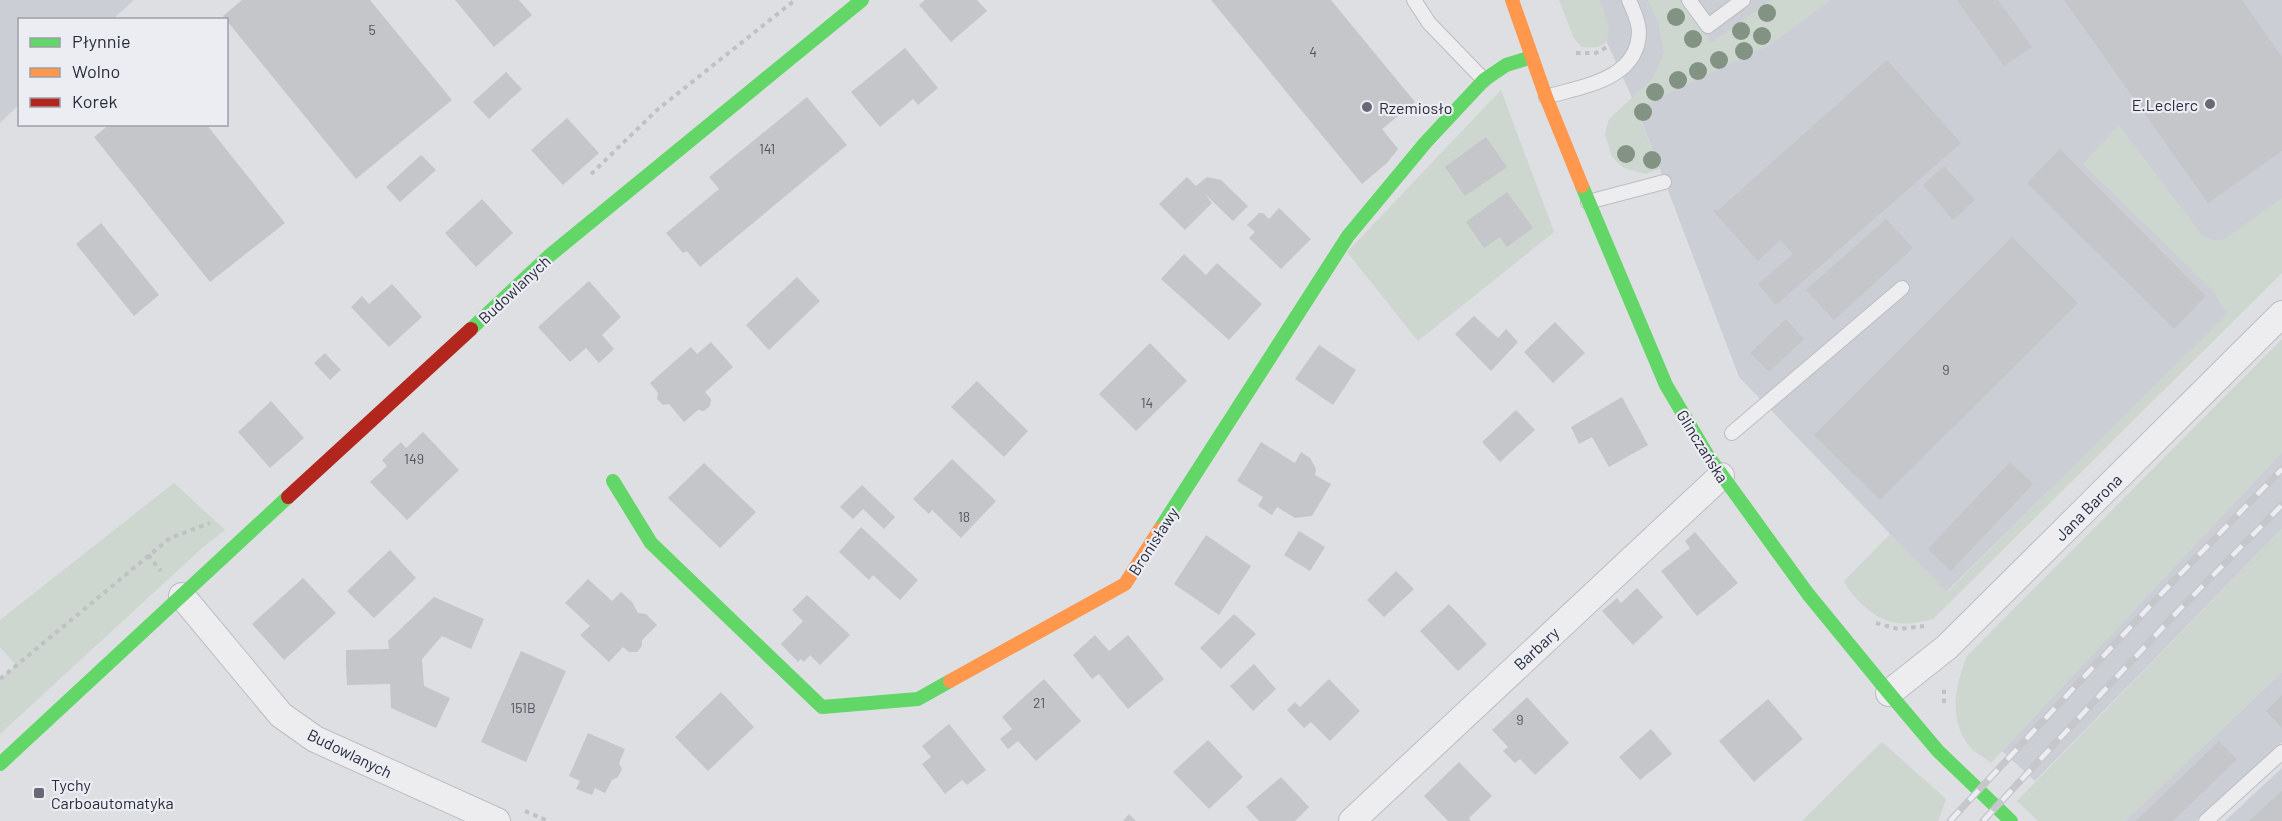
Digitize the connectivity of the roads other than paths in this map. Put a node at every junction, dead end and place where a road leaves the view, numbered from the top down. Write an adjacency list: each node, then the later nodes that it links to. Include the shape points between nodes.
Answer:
1 (862, 0): 17 (street, Budowlanych, via 549,256)
2 (1414, 0): 8 (lane, via 1430,23)
3 (1512, 0): 7 (street, Glinczańska)
4 (1629, 0): 9 (lane, via 1639,32 1626,65 1613,76)
5 (1689, 0): 6 (lane, via 1708,26)
6 (1743, 0)
7 (1532, 57): 8 (street, Bronisławy, via 1506,66); 9 (street, Glinczańska)
8 (1484, 80): 16 (street, Bronisławy, via 1348,236 1125,584 918,699 822,707 651,543)
9 (1546, 97): 11 (street, Glinczańska)
10 (1665, 182): 11 (lane)
11 (1588, 201): 15 (street, Glinczańska, via 1666,385)
12 (1902, 288): 14 (lane)
13 (2282, 314): 18 (street, Jana Barona, via 1941,651)
14 (1732, 433)
15 (1720, 476): 18 (street, Glinczańska); 22 (street, Barbary)
16 (613, 481)
17 (182, 596): 20 (street, Budowlanych); 21 (street, Budowlanych, via 281,715 315,739)
18 (1888, 693): 23 (street, Glinczańska, via 1938,751)
19 (2282, 752): 24 (lane)
20 (0, 764)
21 (497, 821)
22 (1352, 821)
23 (2011, 821)
24 (2206, 821)

